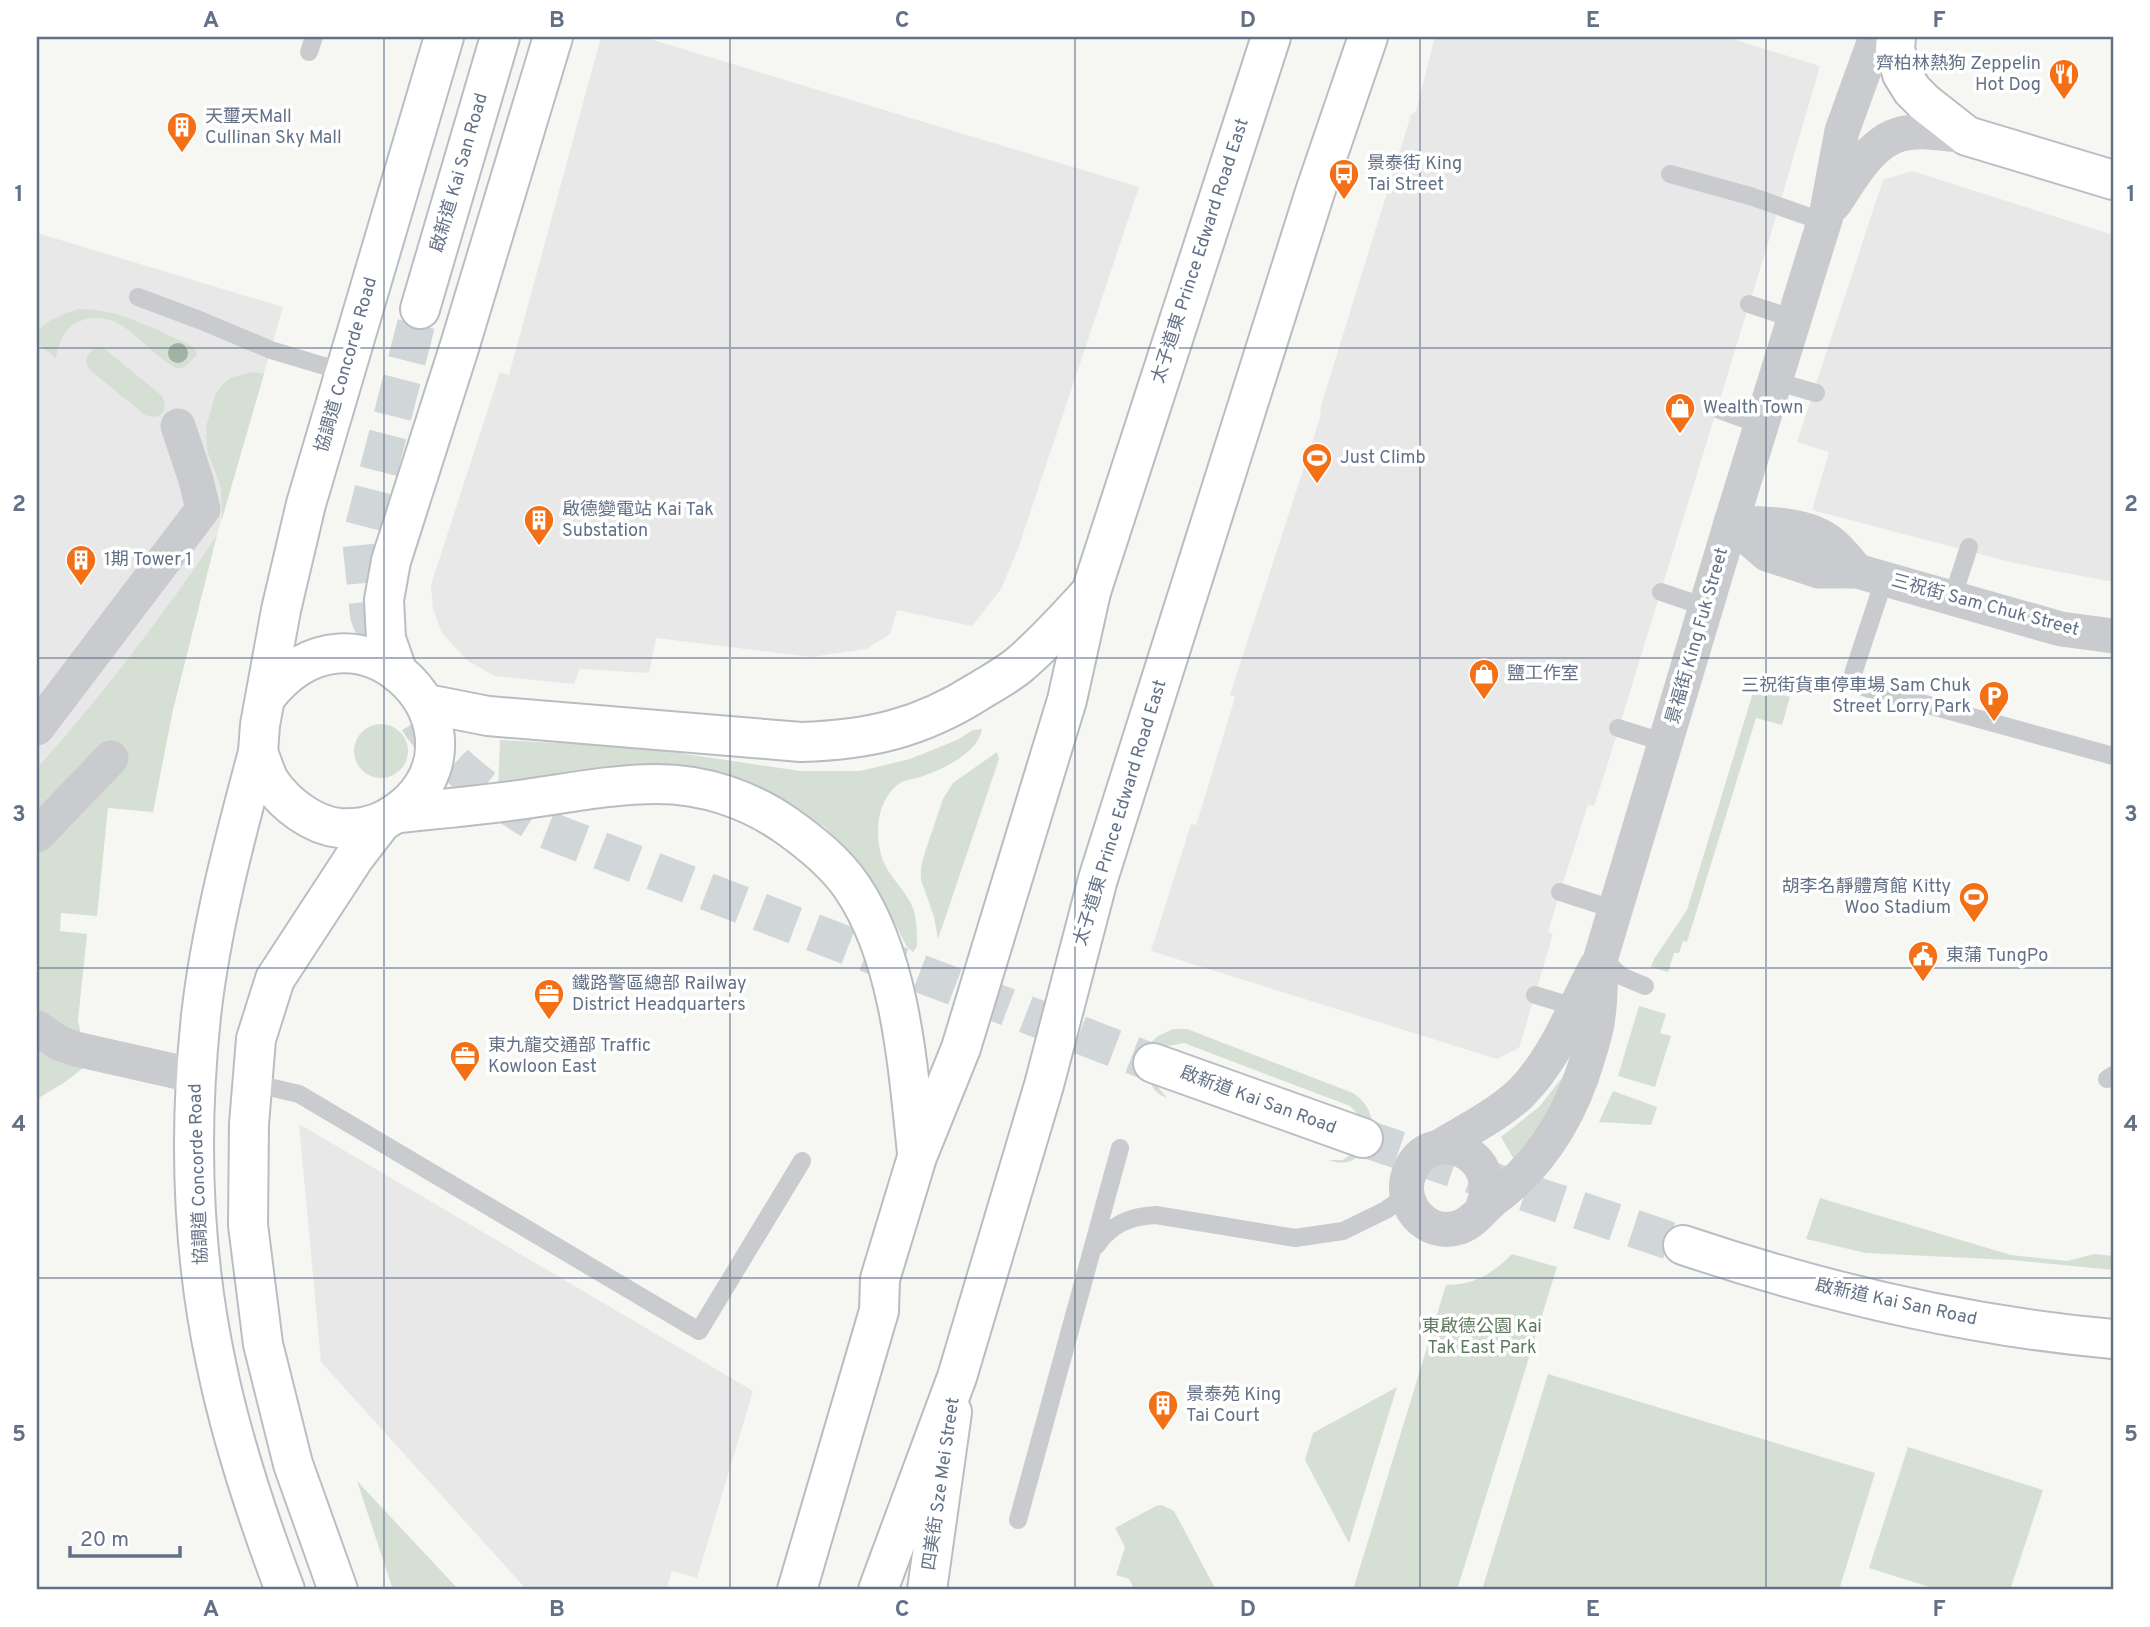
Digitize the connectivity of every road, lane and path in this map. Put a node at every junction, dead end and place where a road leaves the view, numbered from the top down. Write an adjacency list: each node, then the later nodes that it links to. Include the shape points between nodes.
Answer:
1 (444, 37): 16 (main road, 協調道 Concorde Road)
2 (499, 37): 14 (main road, 啟新道 Kai San Road)
3 (553, 37): 30 (main road, via 391,561 384,600 386,639)
4 (1271, 37): 25 (main road, 太子道東 Prince Edward Road East)
5 (1368, 37): 61 (main road, 太子道東 Prince Edward Road East, via 1098,879 1044,1085)
6 (1876, 37): 11 (street, 景福街 King Fuk Street, via 1842,131)
7 (1896, 37): 8 (main road, via 1902,74 1912,90)
8 (1967, 136): 10 (main road); 11 (street, via 1916,132 1883,143 1853,176)
9 (1670, 174): 11 (lane)
10 (2113, 180)
11 (1825, 219): 15 (street, 景福街 King Fuk Street)
12 (138, 297): 16 (lane, via 271,351)
13 (1749, 304): 15 (lane)
14 (420, 309)
15 (1794, 318): 17 (street, 景福街 King Fuk Street)
16 (344, 372): 31 (main road, 協調道 Concorde Road, via 293,557)
17 (1775, 381): 18 (lane); 20 (street, 景福街 King Fuk Street)
18 (1816, 393)
19 (1717, 409): 20 (lane)
20 (1761, 425): 22 (street, 景福街 King Fuk Street)
21 (178, 426): 33 (street, via 203,509)
22 (1731, 523): 24 (street, 三祝街 Sam Chuk Street, via 1767,554 1819,571); 28 (street, 景福街 King Fuk Street)
23 (1969, 547): 27 (lane)
24 (1871, 575): 27 (street, 三祝街 Sam Chuk Street); 37 (lane, via 1852,684)
25 (1091, 592): 32 (main road, via 1042,644 1003,676 940,714 911,726 840,741 801,743 488,716); 54 (main road, 太子道東 Prince Edward Road East, via 1068,700 961,1048)
26 (1661, 592): 28 (lane)
27 (1952, 598): 29 (street, 三祝街 Sam Chuk Street, via 2061,629)
28 (1706, 607): 35 (street, 景福街 King Fuk Street)
29 (2113, 636)
30 (398, 673): 31 (main road, via 351,653 326,654 302,663); 32 (main road)
31 (266, 697): 36 (main road, 協調道 Concorde Road)
32 (426, 704): 39 (main road, via 433,728 429,774 416,795)
33 (37, 728)
34 (1618, 729): 35 (lane)
35 (1666, 743): 42 (street, 景福街 King Fuk Street)
36 (258, 752): 39 (main road, via 270,781 306,817 332,827 357,829); 49 (main road, 協調道 Concorde Road, via 211,949)
37 (2113, 755)
38 (111, 758): 40 (street)
39 (390, 818): 50 (main road, via 354,858 275,979 256,1040); 54 (main road, via 659,784 718,793 776,818 832,863 852,886 876,932 896,997)
40 (37, 835)
41 (1560, 892): 42 (lane)
42 (1616, 910): 43 (street, 景福街 King Fuk Street)
43 (1601, 957): 44 (lane, via 1621,976); 46 (street); 57 (street, 景福街 King Fuk Street, via 1596,1029 1579,1089 1540,1156 1514,1185)
44 (1645, 986)
45 (1535, 995): 46 (lane)
46 (1574, 1007): 52 (street, via 1555,1048 1521,1093)
47 (37, 1028): 49 (street, via 59,1043)
48 (1153, 1063): 51 (main road, 啟新道 Kai San Road)
49 (196, 1076): 63 (main road, 協調道 Concorde Road, via 197,1220 210,1335 250,1494)
50 (252, 1083): 55 (lane, via 299,1094 699,1331); 64 (main road, via 248,1225 263,1345 293,1464)
51 (1363, 1138)
52 (1440, 1147): 56 (street, via 1413,1165); 57 (street, via 1463,1150 1480,1164 1488,1186)
53 (1120, 1148): 59 (lane)
54 (917, 1157): 65 (main road, 太子道東 Prince Edward Road East, via 880,1279 877,1321)
55 (802, 1161)
56 (1406, 1195): 57 (street, 景福街 King Fuk Street, via 1416,1214 1433,1227 1460,1227); 59 (lane, via 1387,1210 1343,1231 1295,1238 1141,1216 1113,1227 1093,1250)
57 (1482, 1209)
58 (1683, 1245): 60 (main road, 啟新道 Kai San Road, via 1883,1303 2019,1328)
59 (1088, 1264): 62 (lane)
60 (2113, 1339)
61 (957, 1377): 66 (main road, 太子道東 Prince Edward Road East); 67 (main road, 四美街 Sze Mei Street)
62 (1018, 1520)
63 (285, 1590)
64 (338, 1590)
65 (797, 1590)
66 (878, 1590)
67 (927, 1590)

